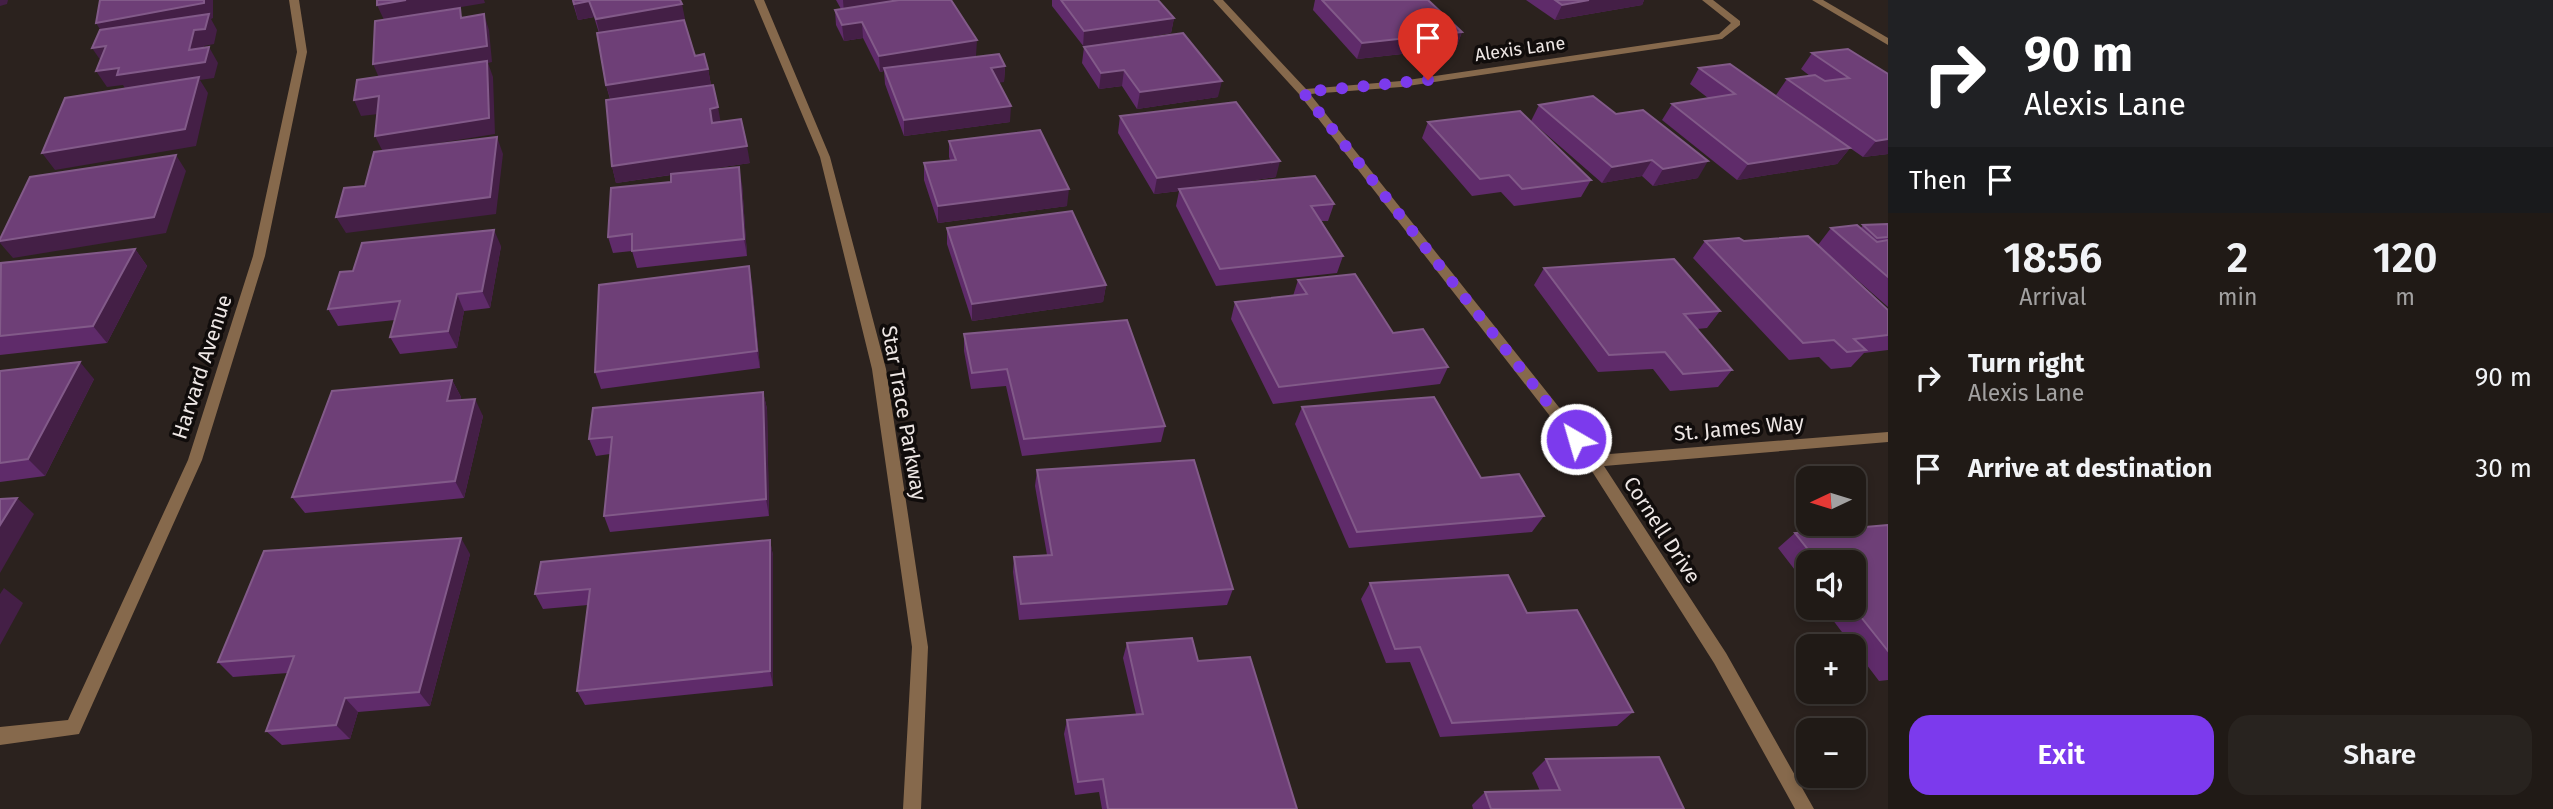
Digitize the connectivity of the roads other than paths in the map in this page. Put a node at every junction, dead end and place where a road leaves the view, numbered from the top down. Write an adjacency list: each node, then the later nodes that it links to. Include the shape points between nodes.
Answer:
1 (294, 0): 10 (street, Harvard Avenue, via 302,52 260,256 195,460 73,728)
2 (759, 0): 11 (street, Star Trace Parkway, via 825,157 880,369 920,647)
3 (1218, 0): 7 (street, Cornell Drive)
4 (1707, 0): 7 (street, Alexis Lane, via 1737,23 1721,36 1401,84)
5 (1817, 0): 6 (street)
6 (1888, 41)
7 (1303, 92): 9 (street, Cornell Drive)
8 (1888, 437): 9 (street, St. James Way)
9 (1593, 461): 12 (street, Cornell Drive, via 1720,658)
10 (0, 736)
11 (912, 809)
12 (1805, 809)

